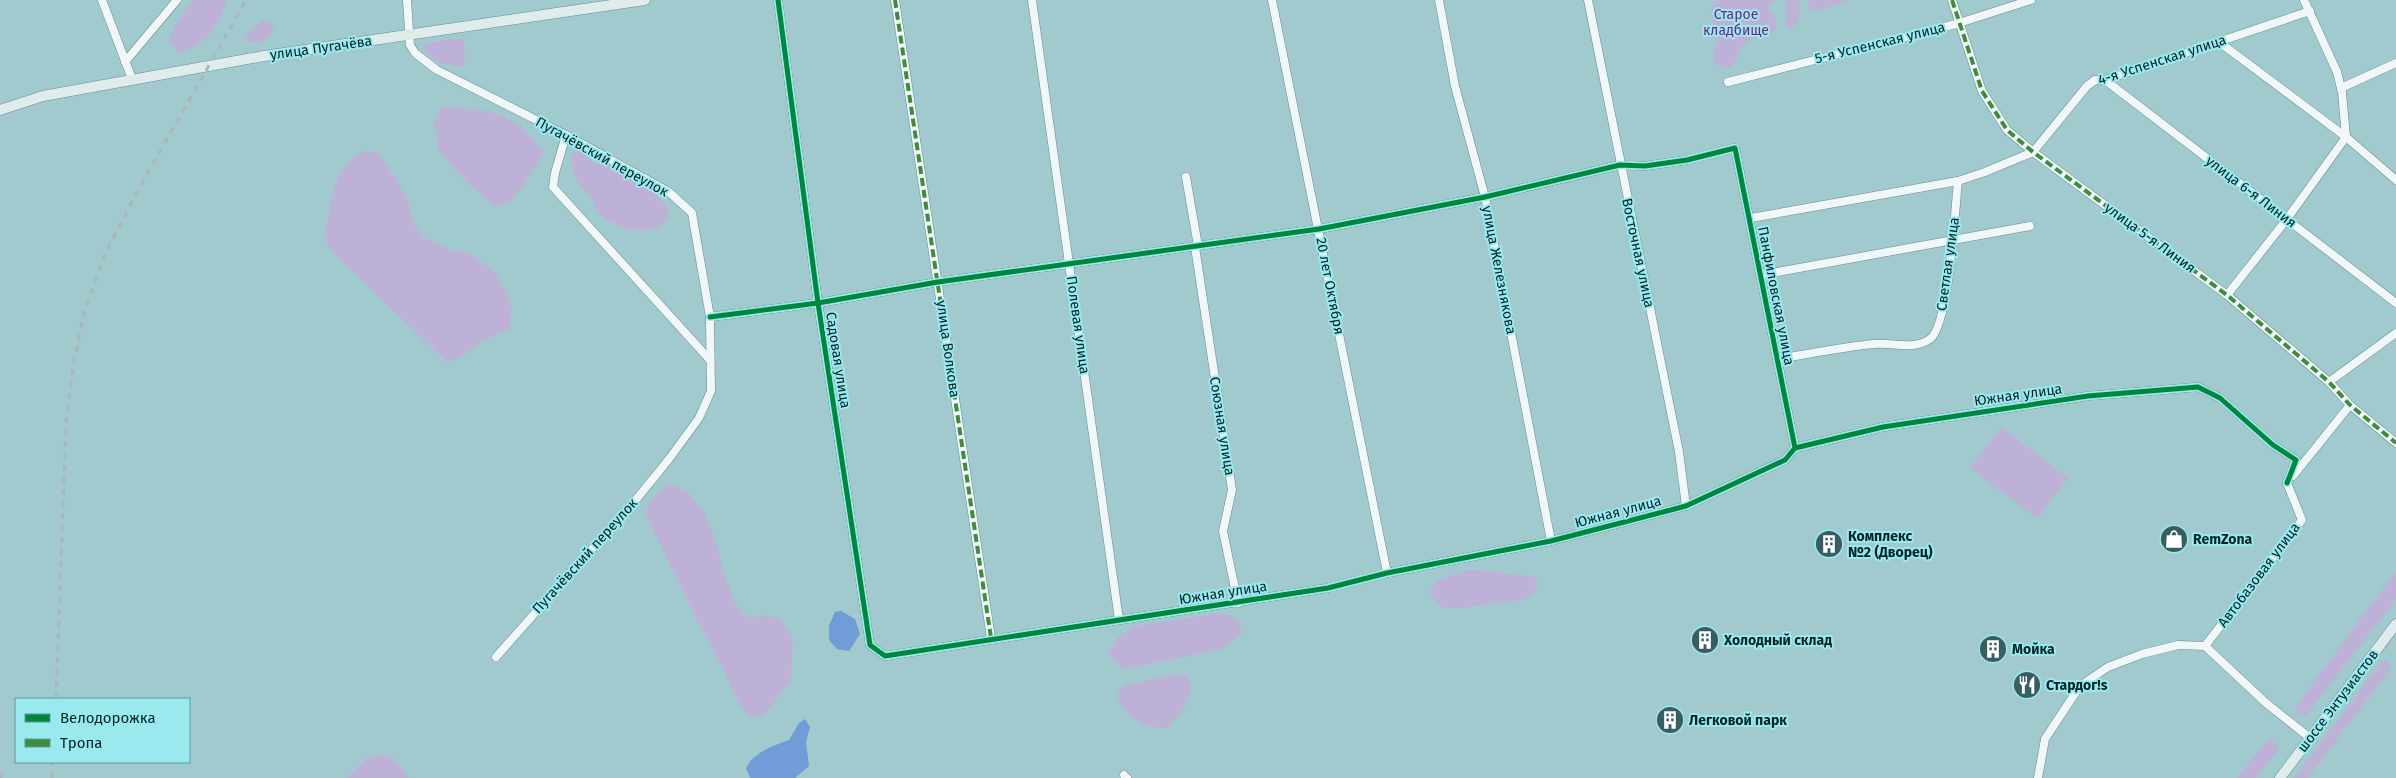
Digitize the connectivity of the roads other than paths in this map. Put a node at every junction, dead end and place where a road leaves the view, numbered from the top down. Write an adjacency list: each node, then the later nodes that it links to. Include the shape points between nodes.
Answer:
1 (102, 0): 18 (street)
2 (177, 0): 18 (street)
3 (407, 0): 16 (street, Пугачёвский переулок)
4 (645, 0): 16 (street, улица Пугачёва)
5 (778, 0): 43 (street, Садовая улица)
6 (895, 0): 41 (street, улица Волкова)
7 (1032, 0): 39 (street, Полевая улица)
8 (1272, 0): 36 (street, 20 лет Октября)
9 (1439, 0): 32 (street, улица Железнякова, via 1455,86)
10 (1588, 0): 28 (street, Восточная улица)
11 (1952, 0): 15 (street, улица 5-я Линия)
12 (2031, 0): 15 (street, 5-я Успенская улица)
13 (2304, 0): 14 (street)
14 (2310, 12): 17 (street, 4-я Успенская улица); 23 (street, via 2330,54)
15 (1959, 23): 22 (street, 5-я Успенская улица); 27 (street, улица 5-я Линия, via 1982,91 2007,130)
16 (409, 36): 20 (street, улица Пугачёва); 25 (street, Пугачёвский переулок, via 410,45 416,53 437,70)
17 (2219, 42): 21 (street, 4-я Успенская улица); 26 (street)
18 (125, 62): 20 (street)
19 (2396, 63): 23 (street)
20 (132, 79): 24 (street, улица Пугачёва, via 42,96)
21 (2105, 80): 27 (street, 4-я Успенская улица, via 2095,80 2087,86); 34 (street, улица 6-я Линия)
22 (1728, 82)
23 (2341, 88): 26 (street)
24 (0, 110)
25 (566, 135): 45 (street, Пугачёвский переулок, via 669,192 692,213); 48 (street, via 553,187)
26 (2346, 137): 30 (street); 34 (street)
27 (2033, 152): 31 (street, 4-я Успенская улица); 42 (street, улица 5-я Линия)
28 (1620, 165): 32 (street); 33 (street, Панфиловская улица, via 1645,166 1687,160 1735,148); 54 (street, Восточная улица, via 1679,452)
29 (1186, 177): 38 (street, Союзная улица)
30 (2396, 180)
31 (1958, 181): 33 (street, 4-я Успенская улица); 37 (street, Светлая улица)
32 (1485, 197): 36 (street); 55 (street, улица Железнякова)
33 (1750, 218): 40 (street, Панфиловская улица)
34 (2287, 220): 42 (street); 44 (street, улица 6-я Линия)
35 (2030, 226): 37 (street)
36 (1319, 229): 38 (street); 56 (street, 20 лет Октября)
37 (1952, 240): 40 (street); 47 (street, Светлая улица, via 1945,302 1932,338 1919,345 1876,344)
38 (1196, 247): 39 (street); 57 (street, Союзная улица, via 1232,490 1222,531)
39 (1069, 264): 41 (street); 58 (street, Полевая улица)
40 (1761, 275): 47 (street, Панфиловская улица)
41 (938, 282): 43 (street); 60 (street, улица Волкова)
42 (2226, 294): 49 (street, улица 5-я Линия)
43 (818, 303): 45 (street); 62 (street, Садовая улица, via 870,644)
44 (2396, 303)
45 (710, 317): 48 (street, Пугачёвский переулок)
46 (2396, 333): 49 (street)
47 (1777, 359): 52 (street, Панфиловская улица)
48 (710, 360): 63 (street, Пугачёвский переулок, via 711,391 699,418 669,459)
49 (2330, 382): 50 (street, улица 5-я Линия)
50 (2350, 406): 51 (street, улица 5-я Линия); 53 (street)
51 (2396, 443)
52 (1795, 448): 53 (street, Южная улица, via 1883,426 2088,396 2198,386 2220,398 2273,445 2296,460); 54 (street, Южная улица, via 1785,460)
53 (2287, 483): 61 (street, Автобазовая улица, via 2302,520)
54 (1686, 506): 55 (street, Южная улица)
55 (1551, 541): 56 (street, Южная улица)
56 (1387, 573): 57 (street, Южная улица, via 1328,588)
57 (1238, 603): 58 (street, Южная улица)
58 (1119, 620): 60 (street, Южная улица)
59 (2396, 624): 64 (street, шоссе Энтузиастов)
60 (991, 638): 62 (street, Южная улица)
61 (2205, 646): 64 (street, via 2266,703); 65 (street, via 2178,645 2142,654 2108,667 2080,686 2045,739)
62 (885, 656)
63 (496, 657)
64 (2310, 738): 66 (street, шоссе Энтузиастов)
65 (2038, 778)
66 (2280, 778)

